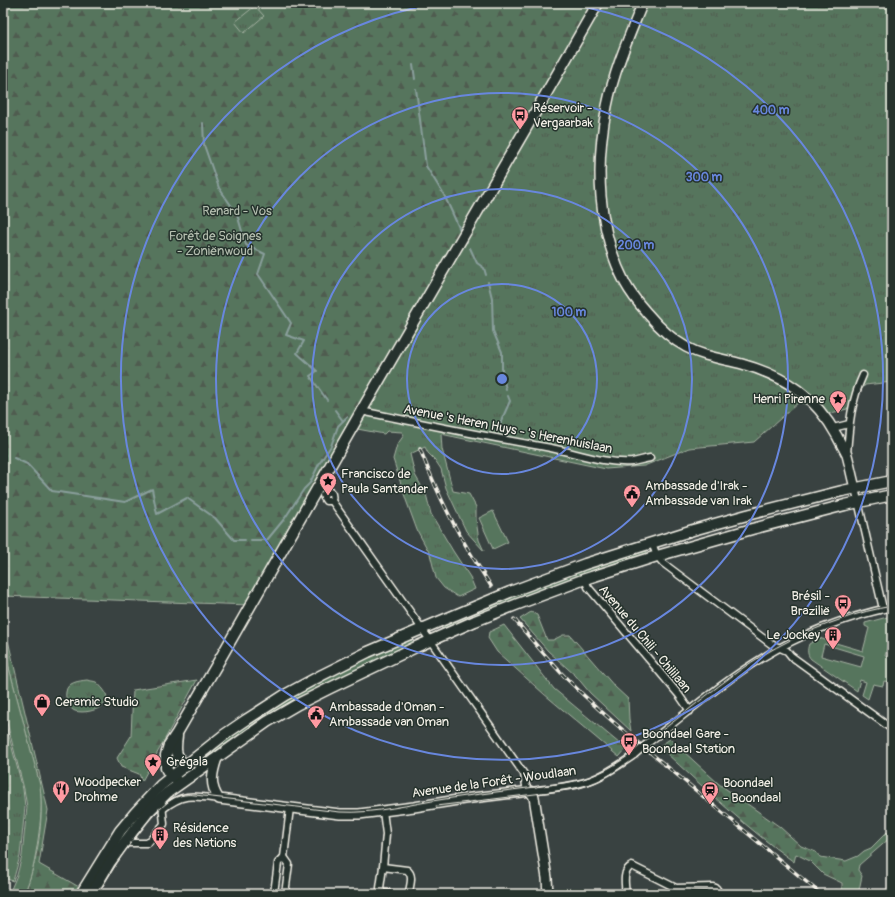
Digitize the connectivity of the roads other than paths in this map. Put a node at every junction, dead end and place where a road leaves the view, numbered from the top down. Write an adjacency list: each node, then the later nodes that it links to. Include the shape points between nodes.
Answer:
1 (598, 3): 4 (main road)
2 (641, 3): 6 (street, via 613,82 601,142 601,202 607,236 626,284 640,306 669,336 686,347 712,357 742,364 778,377 813,402)
3 (863, 375): 5 (street)
4 (361, 411): 8 (street, Avenue 's Heren Huys - 's Herenhuislaan, via 618,462); 24 (main road)
5 (849, 424): 6 (street); 7 (street)
6 (833, 428): 7 (street)
7 (847, 457): 10 (street)
8 (650, 458)
9 (892, 480): 10 (main road)
10 (855, 488): 13 (street); 14 (main road, via 747,515)
11 (892, 495): 13 (main road)
12 (332, 502): 19 (street)
13 (858, 502): 15 (main road); 18 (street)
14 (652, 543): 15 (street); 19 (main road, via 542,580)
15 (657, 556): 16 (main road); 21 (street, via 665,565)
16 (584, 579): 20 (main road); 22 (street, Avenue du Chili - Chililaan)
17 (892, 607): 18 (street, Avenue de la Forêt - Woudlaan)
18 (883, 609): 21 (street, Avenue de la Forêt - Woudlaan, via 845,619)
19 (422, 629): 20 (street); 26 (main road, via 368,652 285,695 224,735)
20 (430, 641): 25 (main road, via 298,704 267,722); 29 (street, via 524,774 526,786)
21 (779, 648): 22 (street, Avenue de la Forêt - Woudlaan, via 740,672); 23 (street, via 787,651)
22 (690, 711): 29 (street, Avenue de la Forêt - Woudlaan, bridge, via 602,775 572,785)
23 (892, 729)
24 (177, 733): 26 (main road, via 175,750); 27 (main road, via 166,755 166,768)
25 (217, 758): 28 (main road); 30 (street, via 212,784)
26 (185, 767): 27 (main road); 28 (main road)
27 (172, 776): 28 (main road, via 175,780); 37 (main road, via 154,792 120,831)
28 (184, 782): 31 (main road, via 167,793)
29 (530, 791): 33 (street, Avenue de la Forêt - Woudlaan); 42 (street, via 534,797)
30 (220, 799): 31 (street, Avenue de la Forêt - Woudlaan, via 187,796); 32 (street, Avenue de la Forêt - Woudlaan)
31 (162, 804): 34 (main road, via 148,812); 34 (street, via 164,824 148,843)
32 (290, 808): 33 (street, Avenue de la Forêt - Woudlaan, via 345,814); 35 (street)
33 (383, 811): 36 (street, via 386,834)
34 (124, 843): 37 (main road)
35 (284, 857): 38 (street, via 278,862); 39 (street, via 289,864)
36 (383, 867): 40 (street, via 381,891); 41 (street, via 409,872 411,875)
37 (90, 892)
38 (275, 894)
39 (285, 894)
40 (393, 894)
41 (408, 894)
42 (548, 894)
43 (626, 894): 44 (street, via 626,870 632,866 676,888 713,887)
44 (720, 894)

